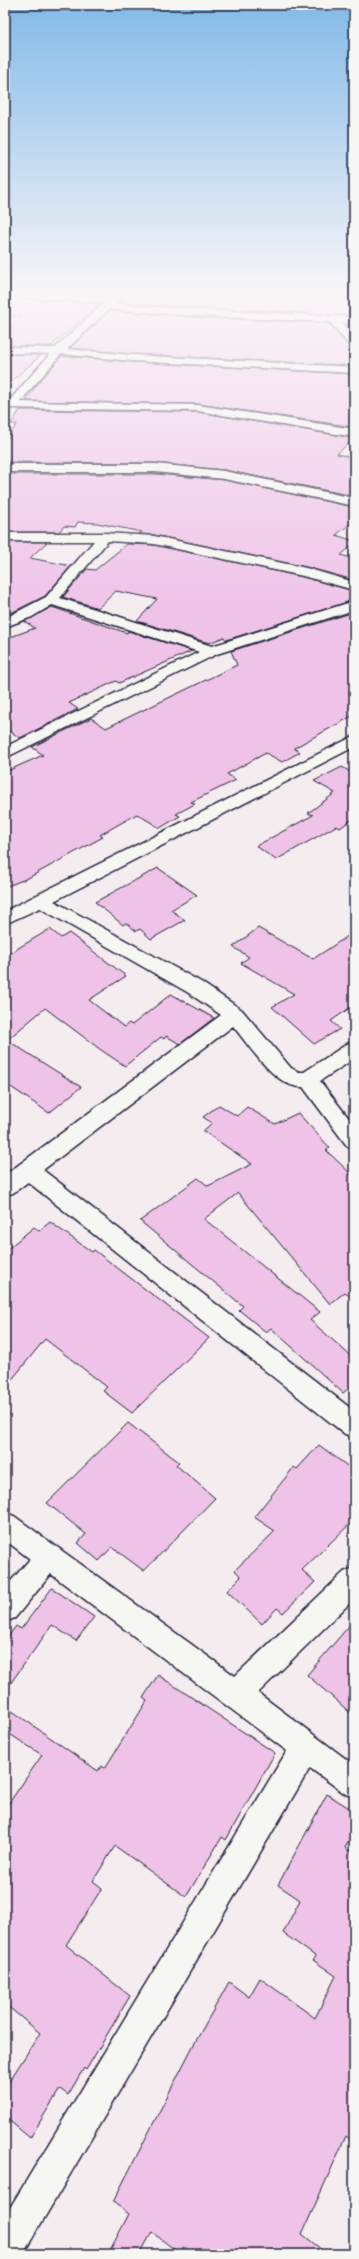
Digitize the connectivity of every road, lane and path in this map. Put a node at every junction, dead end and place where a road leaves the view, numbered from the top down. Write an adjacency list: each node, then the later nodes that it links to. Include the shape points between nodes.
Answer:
1 (8, 405): 2 (street, via 198,408)
2 (354, 433)
3 (5, 468): 4 (street, via 155,468 224,475)
4 (354, 502)
5 (5, 537): 6 (street)
6 (104, 537): 7 (street, via 154,540 202,549 306,572); 8 (street)
7 (354, 586)
8 (51, 600): 10 (street); 11 (street)
9 (354, 605): 11 (street)
10 (5, 623)
11 (212, 652): 13 (street)
12 (354, 741): 14 (street)
13 (5, 753)
14 (41, 901): 15 (street); 16 (street, via 194,987)
15 (5, 918)
16 (235, 1015): 18 (street, via 284,1073 296,1080); 20 (street)
17 (354, 1049): 18 (street)
18 (308, 1079): 19 (street)
19 (354, 1140)
20 (28, 1170): 21 (street); 22 (street)
21 (5, 1187)
22 (354, 1426)
23 (5, 1525): 24 (street)
24 (48, 1557): 26 (street); 27 (street)
25 (354, 1581): 27 (street)
26 (5, 1609)
27 (236, 1694): 28 (street)
28 (308, 1746): 29 (street); 30 (street)
29 (354, 1783)
30 (5, 2250)

